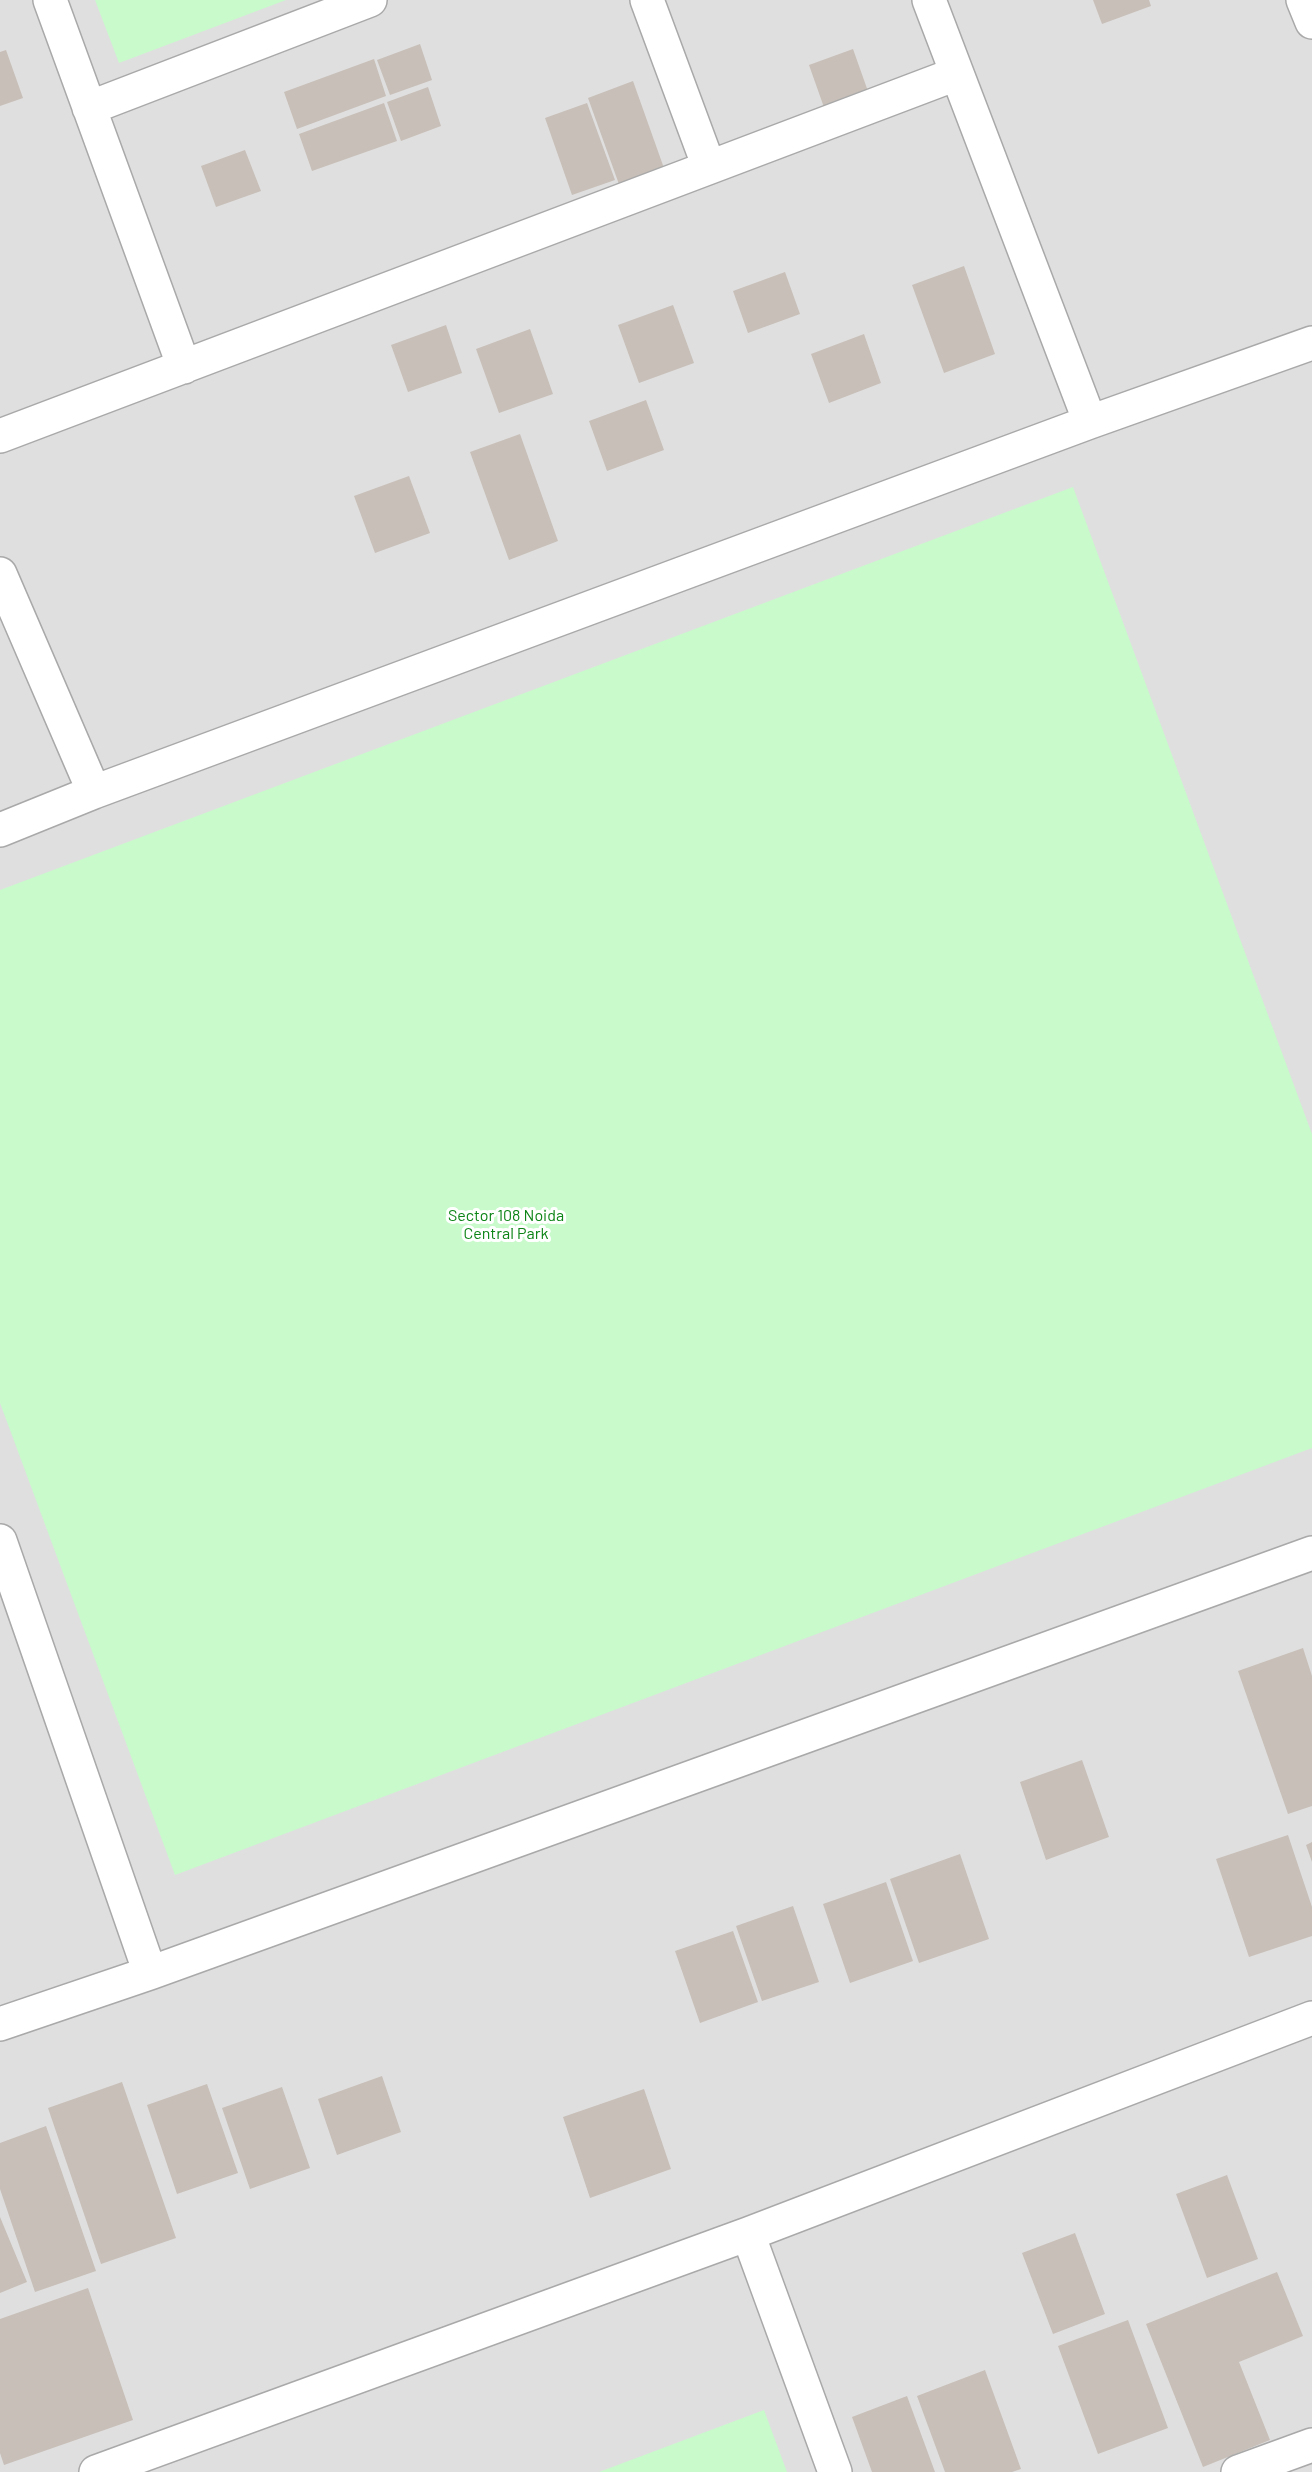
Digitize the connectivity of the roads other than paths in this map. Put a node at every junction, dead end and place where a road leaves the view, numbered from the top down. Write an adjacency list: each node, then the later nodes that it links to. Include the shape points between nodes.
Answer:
1 (50, 0): 8 (street)
2 (370, 0): 8 (street)
3 (647, 0): 9 (street)
4 (929, 0): 7 (street)
5 (1303, 0): 6 (street)
6 (1312, 22)
7 (956, 74): 9 (street); 12 (street)
8 (89, 108): 11 (street)
9 (709, 167): 11 (street)
10 (1312, 343): 12 (street)
11 (184, 367): 13 (street)
12 (1090, 422): 15 (street)
13 (0, 436)
14 (0, 574): 15 (street)
15 (94, 792): 16 (street)
16 (0, 830)
17 (0, 1541): 19 (street)
18 (1312, 1553): 19 (street)
19 (150, 1973): 21 (street)
20 (1312, 2019): 22 (street)
21 (0, 2024)
22 (748, 2234): 24 (street); 26 (street)
23 (1312, 2445): 27 (street)
24 (155, 2462): 25 (street)
25 (96, 2472)
26 (836, 2472)
27 (1238, 2472)

